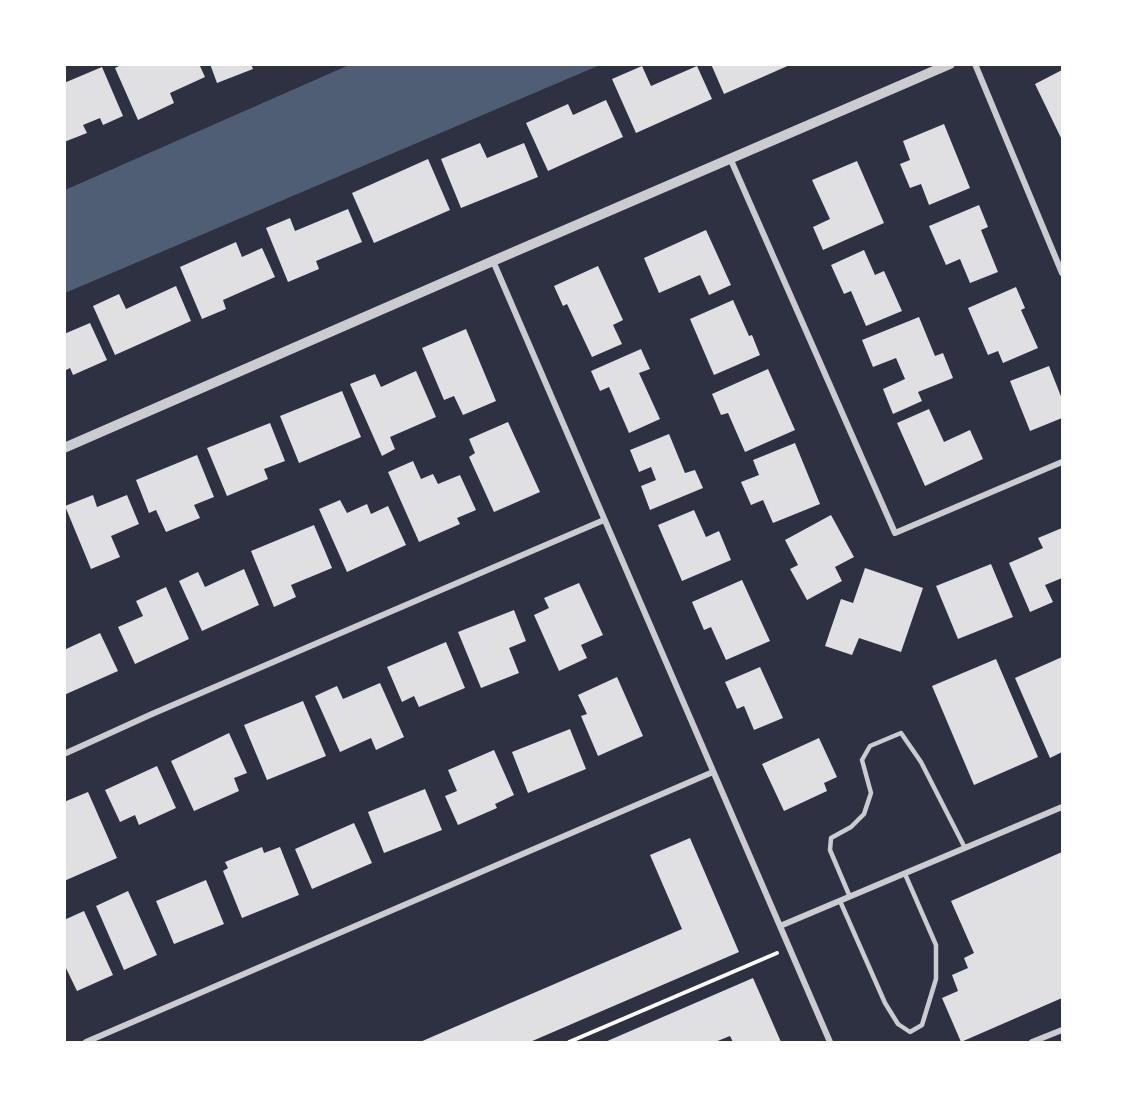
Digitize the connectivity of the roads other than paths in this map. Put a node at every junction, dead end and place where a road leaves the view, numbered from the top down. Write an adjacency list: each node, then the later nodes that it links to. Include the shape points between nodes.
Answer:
1 (950, 64): 3 (street)
2 (975, 64): 5 (street)
3 (730, 158): 4 (street); 7 (street, via 895,533)
4 (493, 261): 6 (street); 8 (street)
5 (1062, 273)
6 (64, 448)
7 (1062, 462)
8 (604, 520): 9 (street); 10 (street)
9 (64, 754)
10 (713, 772): 16 (street); 18 (street)
11 (1062, 807): 12 (street)
12 (965, 848): 13 (street); 14 (lane, via 921,762 901,733 870,746 862,760 871,793 864,814 831,838 830,850)
13 (904, 874): 14 (street); 15 (lane, via 936,945 936,980 922,1025 910,1032 898,1023 885,1003)
14 (850, 897): 15 (street)
15 (840, 901): 16 (street)
16 (780, 926): 19 (street)
17 (1062, 1030): 20 (street)
18 (86, 1042)
19 (830, 1042)
20 (1032, 1042)

